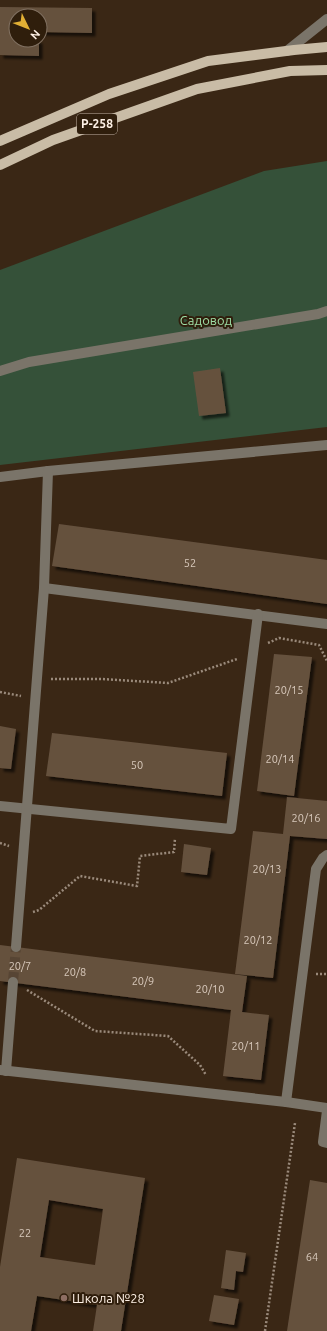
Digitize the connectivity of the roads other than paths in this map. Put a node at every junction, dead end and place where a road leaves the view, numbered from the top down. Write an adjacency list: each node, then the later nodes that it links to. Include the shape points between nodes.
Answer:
1 (327, 20): 3 (street)
2 (327, 47): 3 (main road)
3 (287, 51): 5 (main road, via 201,64 109,94)
4 (327, 70): 6 (main road, Р-258, via 290,71 197,89 53,140)
5 (0, 141)
6 (0, 165)
7 (327, 311): 8 (street, via 29,362)
8 (0, 371)
9 (327, 445): 10 (street)
10 (48, 471): 11 (street); 12 (street)
11 (0, 477)
12 (44, 588): 13 (street); 16 (street)
13 (258, 614): 14 (street); 16 (street, via 231,829)
14 (327, 624)
15 (0, 806): 16 (street)
16 (28, 809): 18 (street)
17 (327, 855): 21 (street, via 316,870)
18 (16, 947)
19 (13, 982): 20 (street)
20 (3, 1071): 21 (street)
21 (286, 1102): 22 (street)
22 (327, 1110): 23 (street, via 323,1142)
23 (327, 1143)

